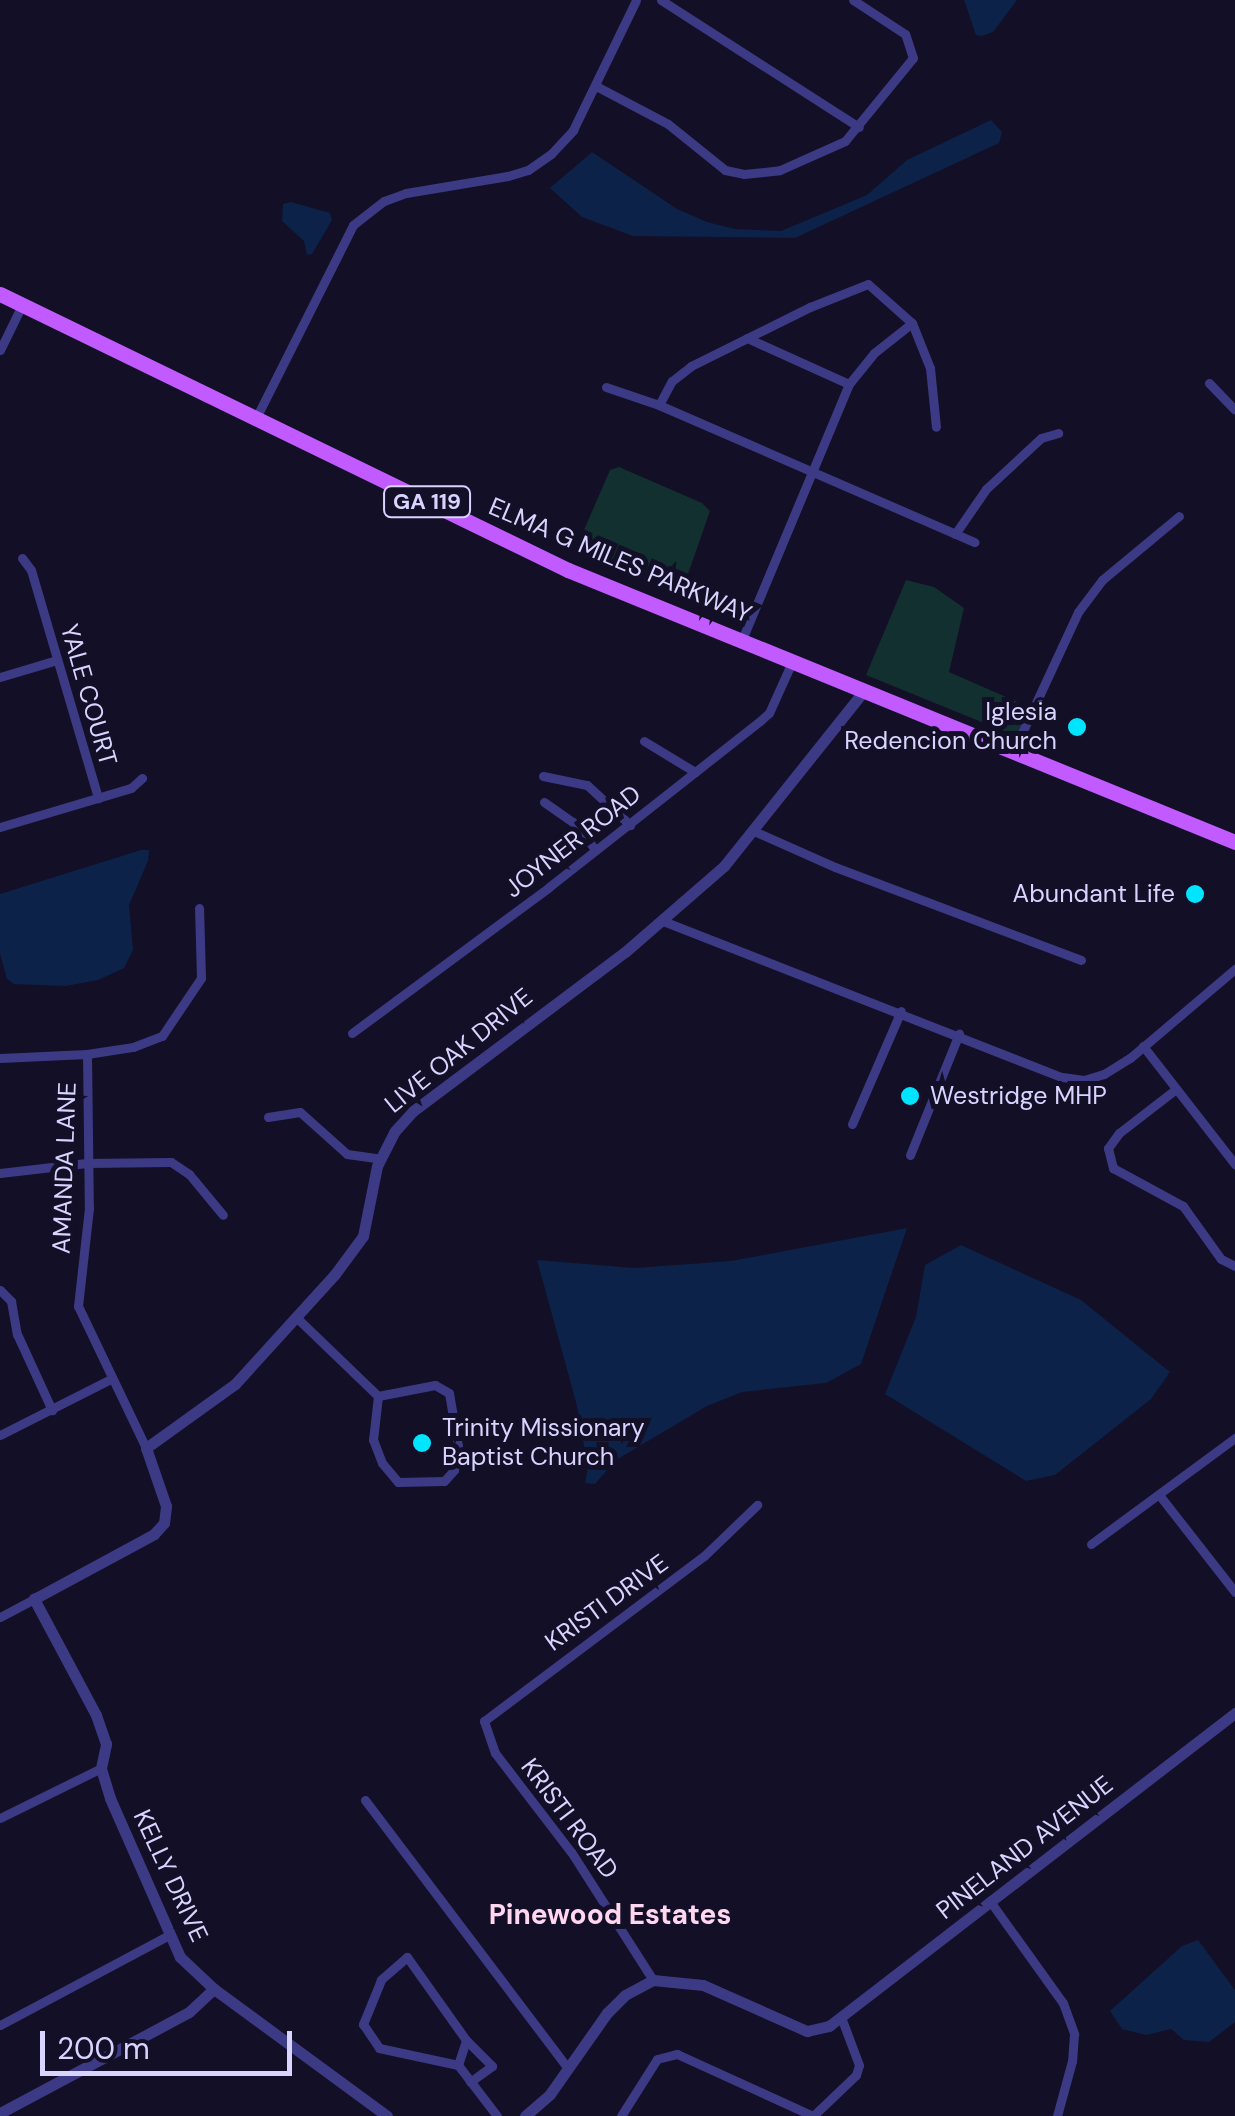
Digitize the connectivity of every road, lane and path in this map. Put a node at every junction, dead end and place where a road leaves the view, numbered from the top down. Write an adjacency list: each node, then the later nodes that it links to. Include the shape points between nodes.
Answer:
1 (636, 0): 4 (street)
2 (660, 0): 5 (street)
3 (853, 0): 5 (street, via 905,34 913,58)
4 (596, 86): 5 (street, via 668,124 726,170 744,174 808,160); 16 (street, via 563,143 528,170 406,193 353,225)
5 (859, 126)
6 (0, 294): 7 (main road, ELMA G MILES PARKWAY / GA 119)
7 (22, 306): 10 (street); 16 (main road, ELMA G MILES PARKWAY / GA 119)
8 (912, 323): 9 (street, via 868,284); 12 (street); 17 (street, via 930,368)
9 (748, 338): 12 (street); 14 (street, via 680,372)
10 (0, 350)
11 (1209, 383): 15 (street)
12 (849, 384): 19 (street)
13 (606, 387): 14 (street)
14 (659, 405): 19 (street)
15 (1235, 410)
16 (256, 418): 24 (main road, ELMA G MILES PARKWAY / GA 119, via 568,570)
17 (936, 426)
18 (1058, 433): 21 (street, via 1041,438 986,489)
19 (813, 475): 21 (street); 24 (street)
20 (1179, 516): 30 (street, via 1102,580 1078,612)
21 (955, 534): 22 (street)
22 (974, 542)
23 (22, 558): 25 (street, YALE COURT)
24 (741, 642): 26 (main road, ELMA G MILES PARKWAY / GA 119)
25 (57, 660): 27 (street); 34 (street, YALE COURT)
26 (792, 661): 28 (main road, ELMA G MILES PARKWAY / GA 119); 31 (street, JOYNER ROAD, via 769,713)
27 (0, 677)
28 (862, 692): 30 (main road, ELMA G MILES PARKWAY / GA 119); 38 (street, LIVE OAK DRIVE)
29 (644, 742): 31 (street)
30 (1014, 750): 39 (main road, ELMA G MILES PARKWAY / GA 119)
31 (695, 772): 36 (street, JOYNER ROAD)
32 (542, 776): 36 (street, via 588,785)
33 (142, 778): 34 (street, YALE COURT)
34 (98, 798): 37 (street)
35 (544, 802): 40 (street)
36 (630, 824): 40 (street, JOYNER ROAD)
37 (0, 827)
38 (756, 832): 42 (street, LIVE OAK DRIVE); 43 (street)
39 (1235, 842)
40 (596, 850): 46 (street, JOYNER ROAD)
41 (199, 908): 49 (street, via 202,978 178,1017 162,1036)
42 (663, 920): 45 (street); 55 (street, LIVE OAK DRIVE, via 413,1111)
43 (1081, 960)
44 (1235, 969): 48 (street)
45 (900, 1011): 47 (street); 53 (street)
46 (352, 1033)
47 (959, 1034): 48 (street, via 1084,1080); 54 (street)
48 (1143, 1046): 51 (street)
49 (87, 1054): 50 (street); 56 (street, AMANDA LANE)
50 (0, 1058)
51 (1176, 1090): 57 (street); 60 (street, via 1119,1133 1108,1148 1114,1168 1183,1206 1221,1260)
52 (268, 1117): 55 (street, via 300,1112 347,1154)
53 (852, 1124)
54 (910, 1155)
55 (381, 1159): 62 (street, LIVE OAK DRIVE, via 363,1236)
56 (86, 1163): 58 (street); 59 (street, via 171,1162); 63 (street, AMANDA LANE, via 78,1306)
57 (1235, 1164)
58 (0, 1173)
59 (224, 1215)
60 (1235, 1266)
61 (0, 1290): 65 (street, via 11,1300 17,1334)
62 (298, 1319): 64 (street); 68 (street, LIVE OAK DRIVE, via 235,1384)
63 (112, 1379): 65 (street); 68 (street, AMANDA LANE)
64 (378, 1396): 64 (street, via 435,1385 450,1393 458,1446 454,1470 444,1481 398,1482 382,1463 372,1440)
65 (52, 1410): 66 (street)
66 (0, 1434)
67 (1235, 1438): 69 (street)
68 (146, 1448): 73 (street, via 166,1506 164,1523)
69 (1160, 1496): 71 (street); 72 (street)
70 (757, 1504): 76 (street, KRISTI DRIVE, via 704,1556 488,1715)
71 (1091, 1544)
72 (1235, 1592)
73 (34, 1600): 74 (street); 77 (street, KELLY DRIVE, via 96,1715 106,1744)
74 (0, 1617)
75 (1235, 1714): 80 (street, PINELAND AVENUE)
76 (485, 1732): 82 (street, KRISTI ROAD)
77 (102, 1768): 79 (street); 81 (street, KELLY DRIVE)
78 (365, 1800): 88 (street)
79 (0, 1818)
80 (992, 1904): 84 (street, PINELAND AVENUE); 95 (street, via 1062,2003 1074,2034)
81 (168, 1935): 83 (street, KELLY DRIVE); 85 (street)
82 (653, 1980): 84 (street, PINELAND AVENUE, via 704,1985 807,2031); 88 (street, via 616,2004)
83 (214, 1990): 90 (street, via 190,2012); 91 (street)
84 (841, 2017): 94 (street, via 859,2065 856,2076 813,2116 677,2054 657,2059)
85 (0, 2025)
86 (466, 2040): 87 (street); 87 (street, via 407,1957 381,1980 363,2024 379,2048); 89 (street, via 492,2066)
87 (458, 2066): 89 (street)
88 (568, 2068): 93 (street)
89 (470, 2082): 92 (street)
90 (0, 2113)
91 (387, 2116)
92 (497, 2116)
93 (525, 2116)
94 (621, 2116)
95 (1057, 2116)

